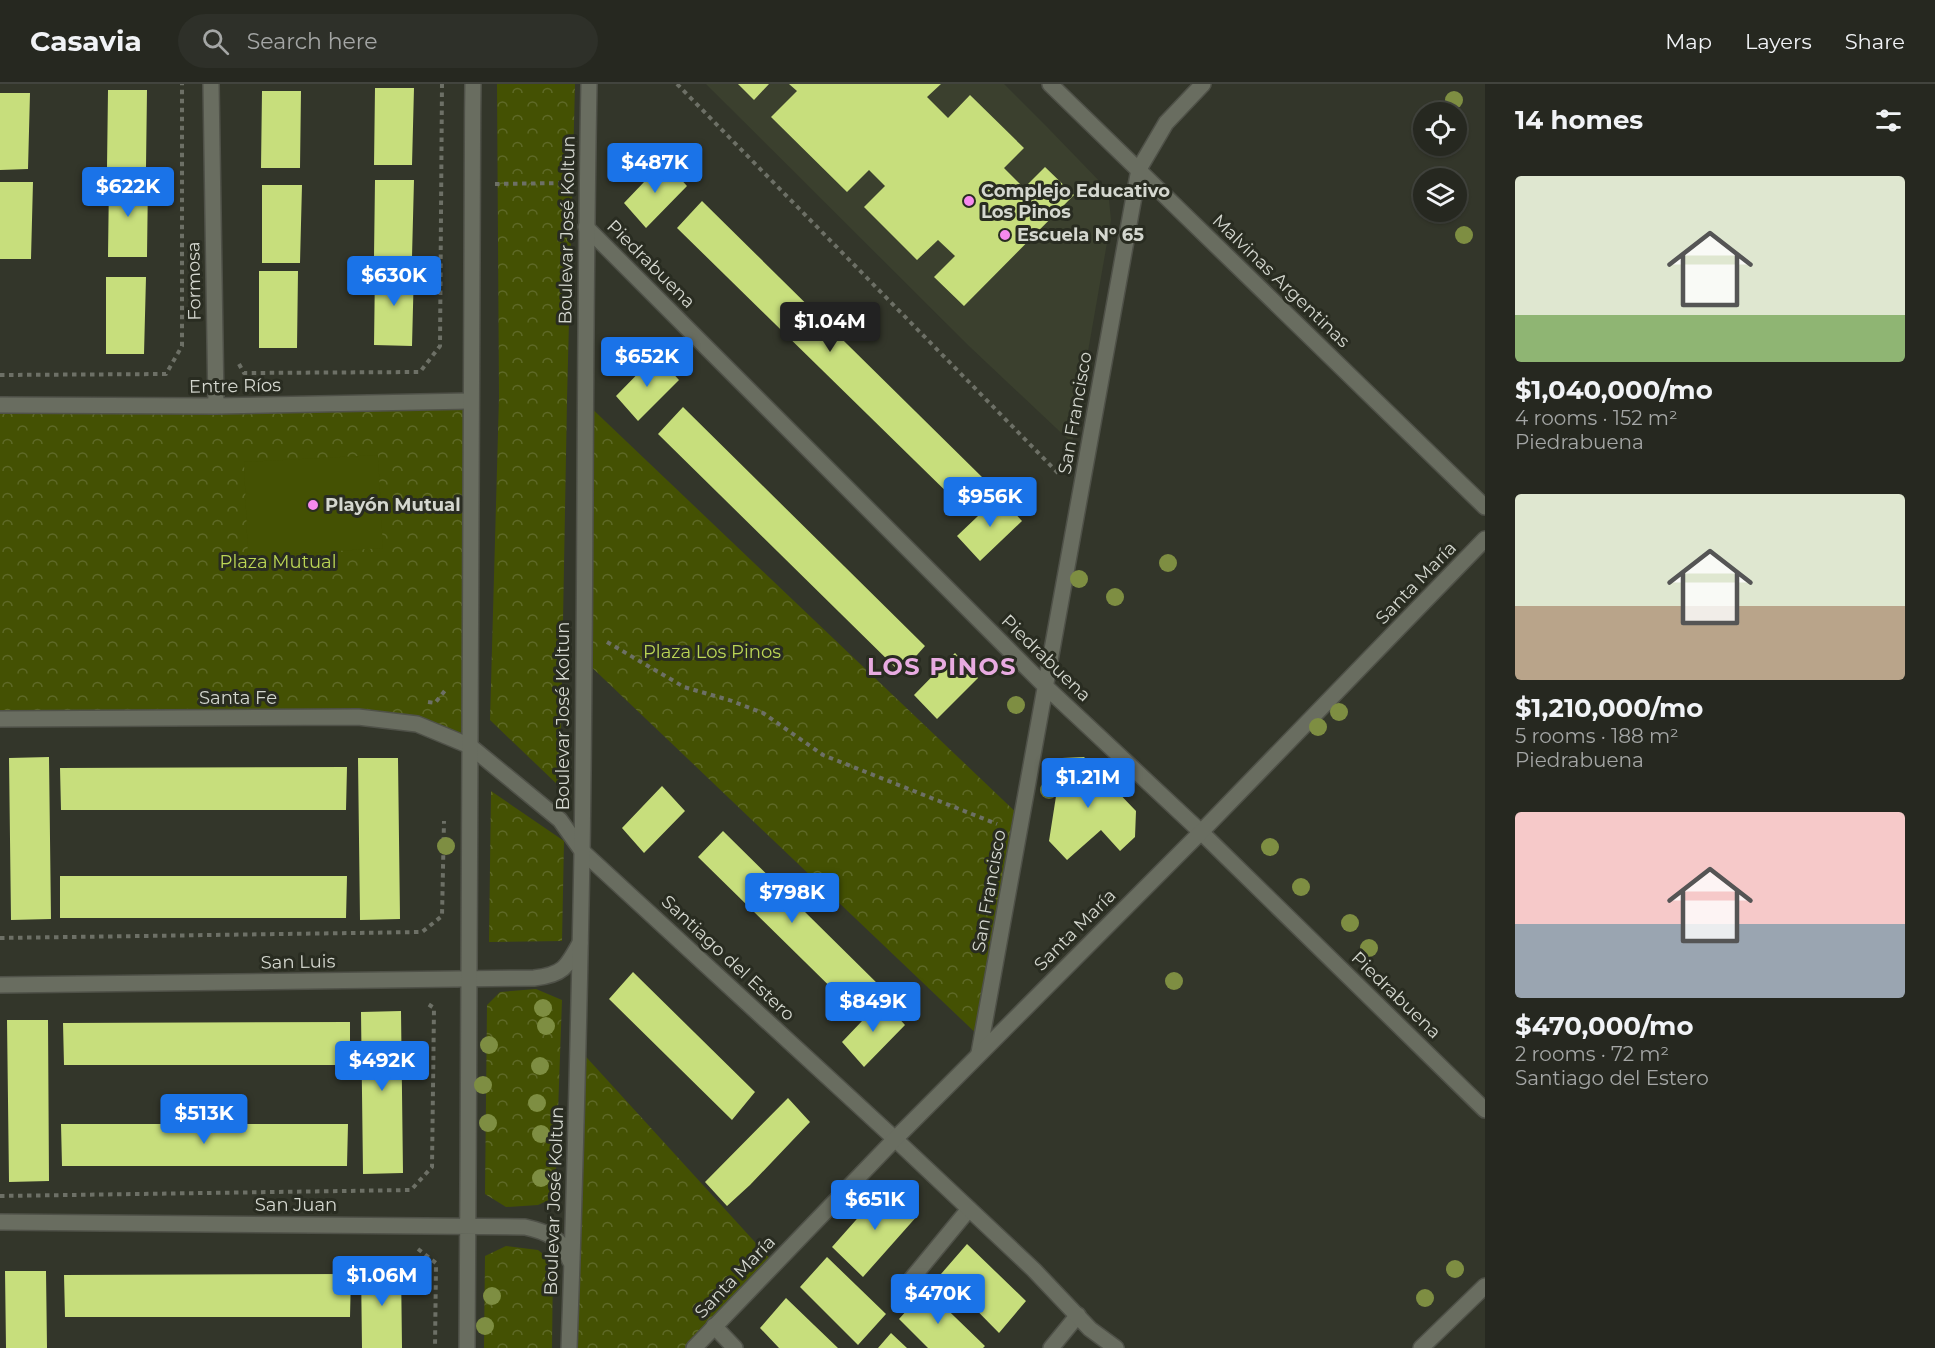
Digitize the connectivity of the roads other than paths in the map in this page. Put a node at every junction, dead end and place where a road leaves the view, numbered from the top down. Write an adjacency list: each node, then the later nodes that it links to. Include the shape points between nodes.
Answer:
1 (212, 84): 10 (street, Formosa)
2 (473, 84): 8 (street)
3 (589, 84): 7 (street, Boulevar José Koltun)
4 (1050, 84): 6 (street, Malvinas Argentinas)
5 (1203, 84): 6 (street, San Francisco, via 1166,123)
6 (1139, 170): 11 (street, Malvinas Argentinas); 13 (street, San Francisco)
7 (586, 227): 13 (street, Piedrabuena); 17 (street, Boulevar José Koltun)
8 (470, 401): 10 (street, Entre Ríos); 15 (street)
9 (0, 405): 10 (street, Entre Ríos)
10 (216, 406)
11 (1485, 507)
12 (1485, 540): 16 (street, Santa María)
13 (1045, 686): 16 (street, Piedrabuena); 21 (street, San Francisco)
14 (0, 719): 15 (street, Santa Fe, via 357,717 417,723)
15 (470, 746): 17 (street, Santiago del Estero, via 560,820); 19 (street)
16 (1201, 832): 21 (street, Santa María); 22 (street, Piedrabuena)
17 (582, 851): 18 (street, Boulevar José Koltun); 23 (street, Santiago del Estero)
18 (580, 943): 19 (street, San Luis, via 564,968 552,976); 27 (street, Boulevar José Koltun)
19 (468, 980): 20 (street, San Luis); 26 (street)
20 (0, 985)
21 (979, 1053): 23 (street, Santa María)
22 (1485, 1110)
23 (895, 1139): 24 (street, Santiago del Estero); 31 (street, Santa María)
24 (969, 1209): 29 (street); 30 (street, Santiago del Estero)
25 (0, 1222): 26 (street, San Juan)
26 (467, 1226): 27 (street, San Juan, via 544,1231 566,1248); 32 (street)
27 (572, 1267): 33 (street, Boulevar José Koltun)
28 (1485, 1286): 38 (street)
29 (904, 1288)
30 (1078, 1315): 36 (street); 37 (street, Santiago del Estero)
31 (714, 1326): 34 (street, Santa María); 35 (street)
32 (467, 1348)
33 (569, 1348)
34 (694, 1348)
35 (735, 1348)
36 (1051, 1348)
37 (1116, 1348)
38 (1421, 1348)

